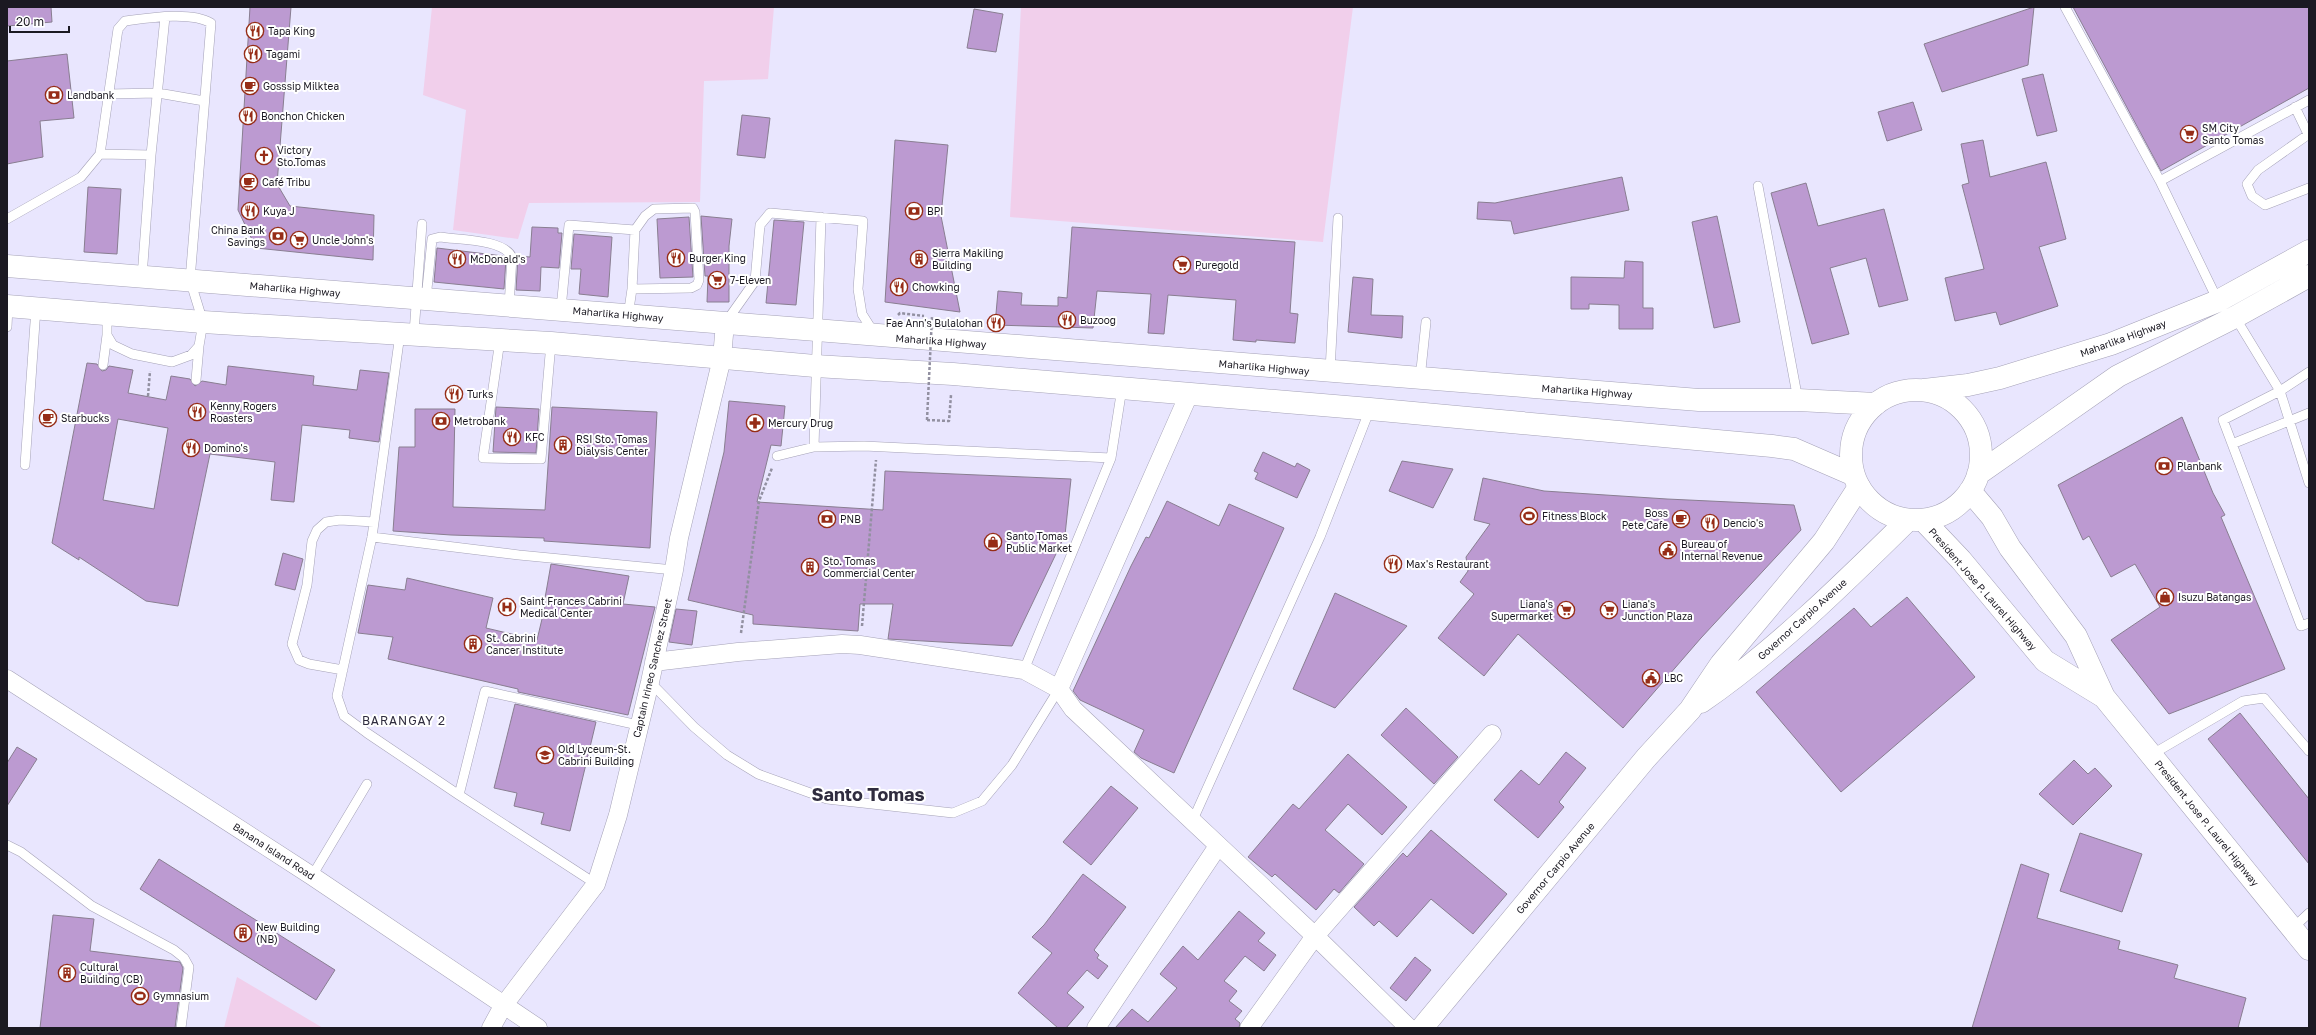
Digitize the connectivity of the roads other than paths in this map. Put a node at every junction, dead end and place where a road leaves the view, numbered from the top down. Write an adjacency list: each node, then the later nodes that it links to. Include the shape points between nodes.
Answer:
1 (2065, 7): 11 (lane)
2 (164, 16): 3 (lane); 4 (lane, via 124,21 118,29); 6 (lane, via 204,19 211,23)
3 (158, 93): 4 (lane); 6 (lane); 10 (lane)
4 (108, 94): 9 (lane)
5 (2309, 100): 7 (lane)
6 (204, 102): 23 (lane)
7 (2295, 107): 8 (lane); 11 (lane)
8 (2309, 134): 13 (lane, via 2258,170 2247,184 2252,196 2265,205)
9 (100, 154): 10 (lane); 16 (lane, via 81,177)
10 (151, 155): 22 (lane)
11 (2160, 181): 26 (lane)
12 (1758, 186): 54 (lane)
13 (2309, 188)
14 (822, 217): 35 (lane, via 770,213 760,225 755,281); 37 (lane); 39 (lane, via 863,221 858,289 862,314)
15 (1338, 218): 46 (lane)
16 (7, 219)
17 (422, 224): 25 (lane)
18 (635, 230): 24 (lane); 24 (lane, via 654,208 693,208 699,280 697,285 691,288); 29 (lane, via 569,225)
19 (2309, 251): 26 (main road, Maharlika Highway)
20 (7, 266): 22 (main road, Maharlika Highway)
21 (2309, 276): 32 (main road)
22 (142, 277): 23 (main road, Maharlika Highway)
23 (190, 280): 25 (main road, Maharlika Highway); 33 (lane)
24 (632, 289): 31 (lane)
25 (421, 299): 27 (main road, Maharlika Highway); 27 (lane, via 432,239 440,237 500,245 509,251 512,257); 38 (lane)
26 (2218, 301): 51 (main road, Maharlika Highway, via 2110,344 2029,369 1968,385)
27 (509, 306): 29 (main road, Maharlika Highway)
28 (36, 308): 30 (main road); 36 (main road); 63 (lane)
29 (561, 309): 31 (main road, Maharlika Highway)
30 (7, 313)
31 (628, 316): 35 (main road, Maharlika Highway)
32 (2235, 317): 52 (lane); 65 (main road, via 2118,376)
33 (203, 322): 36 (main road); 38 (main road); 42 (lane)
34 (1426, 322): 48 (lane)
35 (725, 323): 37 (main road, Maharlika Highway); 43 (street, Captain Irineo Sanchez Street)
36 (107, 325): 42 (lane, via 113,345 132,354 172,362 191,355); 44 (lane)
37 (816, 329): 39 (main road, Maharlika Highway); 45 (lane)
38 (407, 333): 40 (main road); 68 (lane)
39 (876, 336): 46 (main road, Maharlika Highway)
40 (500, 340): 41 (main road); 41 (lane, via 483,458 541,459)
41 (551, 342): 43 (main road)
42 (199, 346): 49 (lane)
43 (722, 358): 45 (main road); 70 (street, Captain Irineo Sanchez Street, via 679,538)
44 (103, 365)
45 (815, 366): 50 (main road); 60 (lane)
46 (1330, 372): 48 (main road, Maharlika Highway)
47 (2309, 372): 52 (lane)
48 (1420, 379): 54 (main road, Maharlika Highway, via 1699,400)
49 (196, 380)
50 (1122, 388): 53 (main road); 62 (lane)
51 (1924, 390): 55 (main road, via 1901,392); 65 (main road, via 1951,400 1973,424 1981,448)
52 (2280, 391): 58 (lane); 59 (lane, via 2223,420)
53 (1189, 394): 56 (main road); 77 (street)
54 (1798, 400): 55 (main road, Maharlika Highway)
55 (1876, 404): 64 (main road, via 1862,419 1853,437 1851,458)
56 (1370, 409): 64 (main road, via 1794,449); 86 (lane, via 1320,537)
57 (2309, 413): 58 (lane)
58 (2289, 421): 59 (lane); 66 (lane)
59 (2232, 444): 71 (lane, via 2301,626)
60 (814, 447): 61 (lane); 62 (lane, via 877,447)
61 (777, 456)
62 (1111, 458): 74 (lane)
63 (26, 465)
64 (1856, 481): 67 (main road, via 1868,500 1878,509); 79 (main road, Governor Carpio Avenue, via 1824,541 1721,664)
65 (1974, 483): 67 (main road, via 1950,511); 78 (main road, President Jose P. Laurel Highway, via 2010,548 2076,636)
66 (2309, 483)
67 (1915, 520): 78 (main road, President Jose P. Laurel Highway, via 1961,560 2045,661); 79 (main road, Governor Carpio Avenue, via 1738,676)
68 (374, 522): 69 (lane); 73 (lane, via 326,522 317,530 312,541 307,585 292,644 299,660)
69 (372, 537): 70 (lane); 73 (lane)
70 (674, 570): 72 (street, Captain Irineo Sanchez Street)
71 (2309, 623)
72 (654, 662): 74 (street, via 842,644); 76 (street, Captain Irineo Sanchez Street)
73 (343, 670): 85 (lane, via 337,696 344,716)
74 (1024, 670): 77 (street)
75 (7, 679): 89 (street, Banana Island Road)
76 (650, 682): 77 (lane, via 694,728 727,755 758,774 827,799 953,813 982,801 1012,764); 80 (street, Captain Irineo Sanchez Street)
77 (1059, 689): 86 (street, via 1073,710)
78 (2104, 697): 83 (main road, President Jose P. Laurel Highway)
79 (1690, 710): 102 (main road, Governor Carpio Avenue, via 1646,758)
80 (638, 725): 85 (lane, via 485,691); 90 (street, Captain Irineo Sanchez Street, via 618,815)
81 (1492, 734): 93 (street)
82 (2309, 752): 83 (lane, via 2264,698 2243,700)
83 (2151, 755): 92 (main road, President Jose P. Laurel Highway)
84 (367, 784): 89 (lane)
85 (460, 795): 90 (lane)
86 (1192, 822): 88 (street)
87 (7, 845): 96 (lane, via 21,852 92,906 184,958 189,967)
88 (1218, 846): 93 (street); 99 (street)
89 (312, 876): 95 (street, Banana Island Road)
90 (596, 884): 95 (street, Captain Irineo Sanchez Street)
91 (2309, 913): 92 (lane)
92 (2293, 928): 94 (main road, President Jose P. Laurel Highway)
93 (1315, 936): 100 (street); 101 (street)
94 (2309, 949)
95 (503, 1006): 97 (street, Captain Irineo Sanchez Street); 98 (street, Banana Island Road)
96 (181, 1028)
97 (491, 1028)
98 (538, 1028)
99 (1096, 1028)
100 (1249, 1028)
101 (1409, 1028)
102 (1422, 1028)

